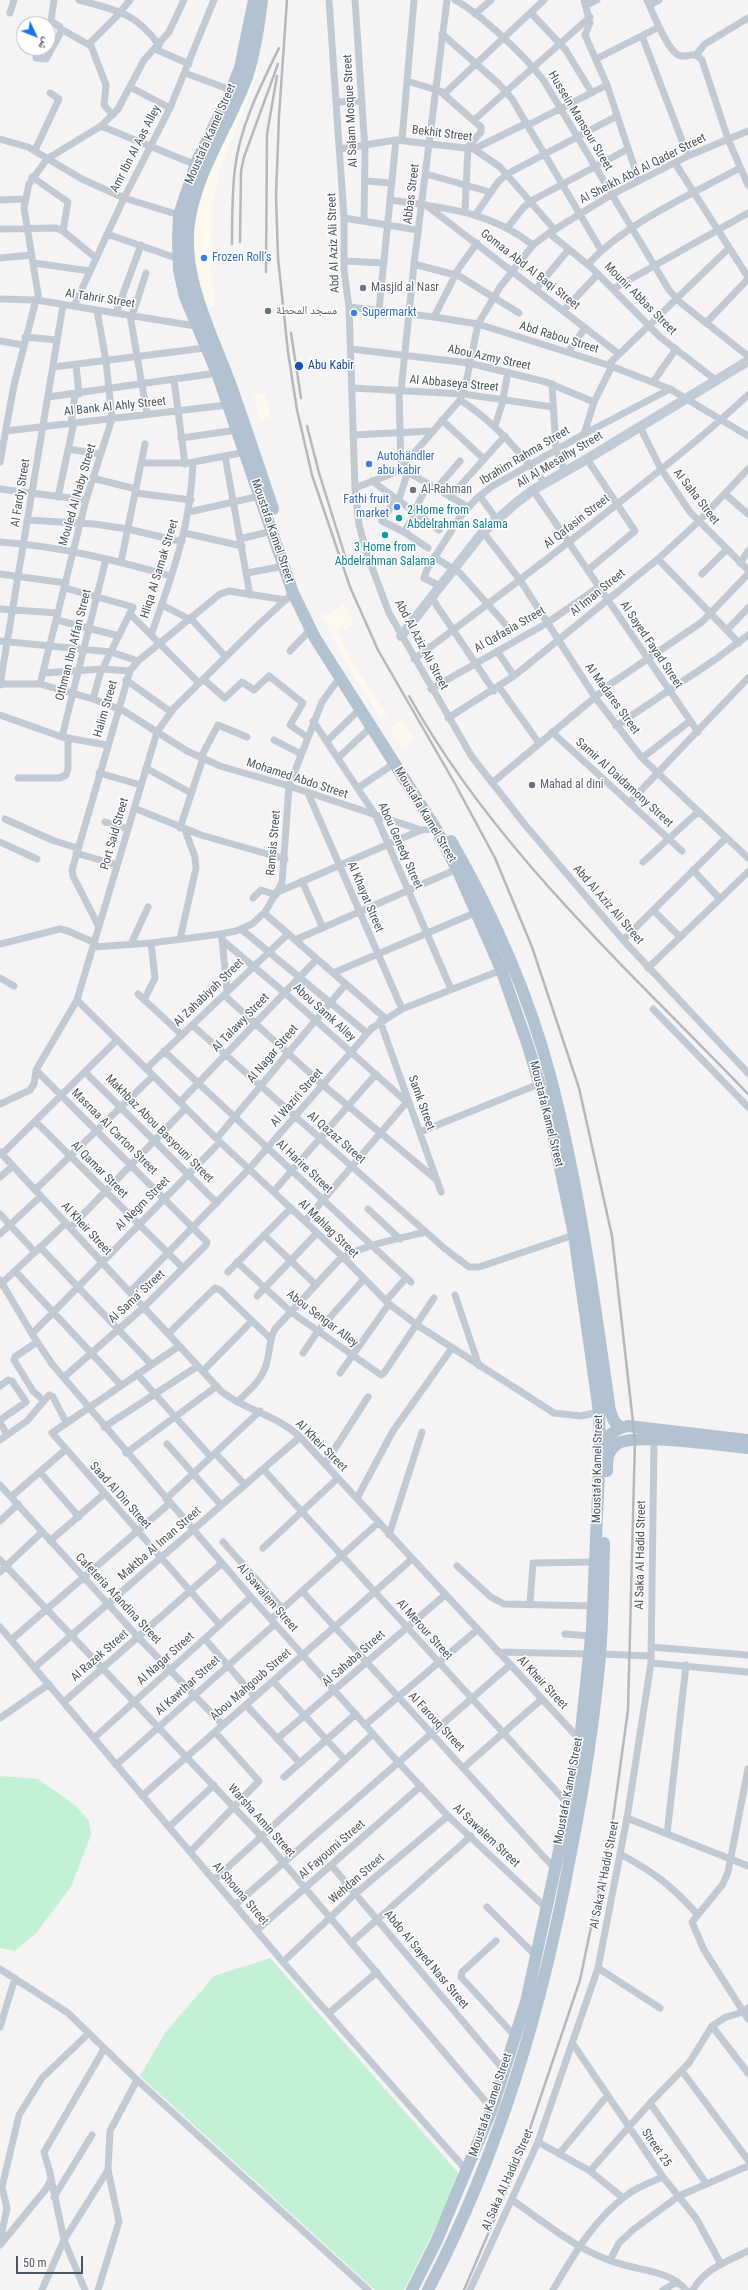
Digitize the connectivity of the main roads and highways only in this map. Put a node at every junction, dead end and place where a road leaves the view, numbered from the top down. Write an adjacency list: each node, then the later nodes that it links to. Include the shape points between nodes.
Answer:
1 (254, 0): 3 (main road, Moustafa Kamel Street, via 240,68 196,165 179,215 179,259 185,297 217,374 245,452 284,566 290,596 436,829)
2 (262, 0): 3 (main road, Moustafa Kamel Street, via 257,40 246,78 196,191 189,218 188,246 199,301 249,435 300,593 321,636 441,823 467,869)
3 (507, 968): 4 (main road, Moustafa Kamel Street, via 549,1074 584,1232 610,1411); 7 (main road, Moustafa Kamel Street, via 548,1115 574,1235)
4 (621, 1428): 5 (main road, via 628,1426); 7 (main road, via 609,1435)
5 (748, 1440)
6 (748, 1448): 7 (main road, via 626,1440)
7 (604, 1453): 8 (main road, Moustafa Kamel Street); 8 (main road, Moustafa Kamel Street, via 591,1636)
8 (595, 1654): 9 (main road, Moustafa Kamel Street, via 569,1805); 10 (main road, Moustafa Kamel Street, via 578,1816)
9 (529, 1987): 10 (main road); 11 (main road, Moustafa Kamel Street, via 492,2109 437,2240)
10 (542, 1990): 12 (main road, Moustafa Kamel Street, via 500,2127 479,2183)
11 (412, 2290)
12 (428, 2290)

